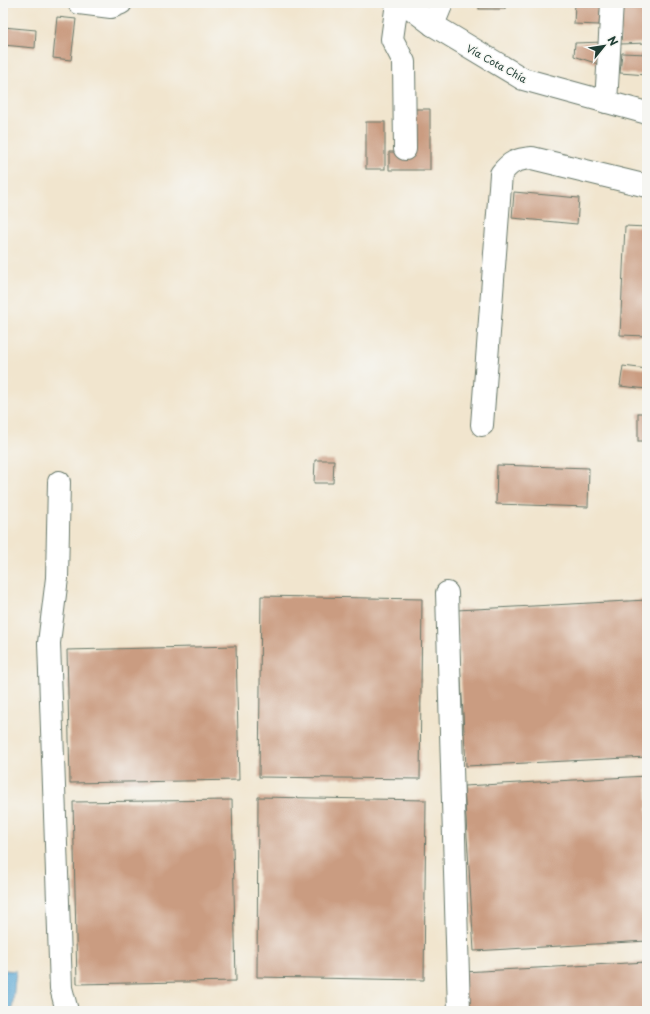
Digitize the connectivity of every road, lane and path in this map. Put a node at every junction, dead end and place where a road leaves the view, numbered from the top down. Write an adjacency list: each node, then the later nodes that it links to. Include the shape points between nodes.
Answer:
1 (79, 3): 2 (street, via 111,7)
2 (122, 3)
3 (396, 3): 10 (street, via 392,39 404,62)
4 (404, 3): 7 (street, Vía Cota Chía)
5 (442, 3): 7 (street)
6 (612, 3): 8 (street)
7 (433, 25): 8 (street, Vía Cota Chía, via 523,79)
8 (606, 102): 9 (street, Vía Cota Chía)
9 (647, 113)
10 (405, 149)
11 (647, 186): 12 (street, via 532,158 517,159 501,174)
12 (482, 425)
13 (59, 482): 15 (street, via 57,578 49,643 61,988)
14 (447, 593): 16 (street)
15 (67, 1011)
16 (459, 1011)

